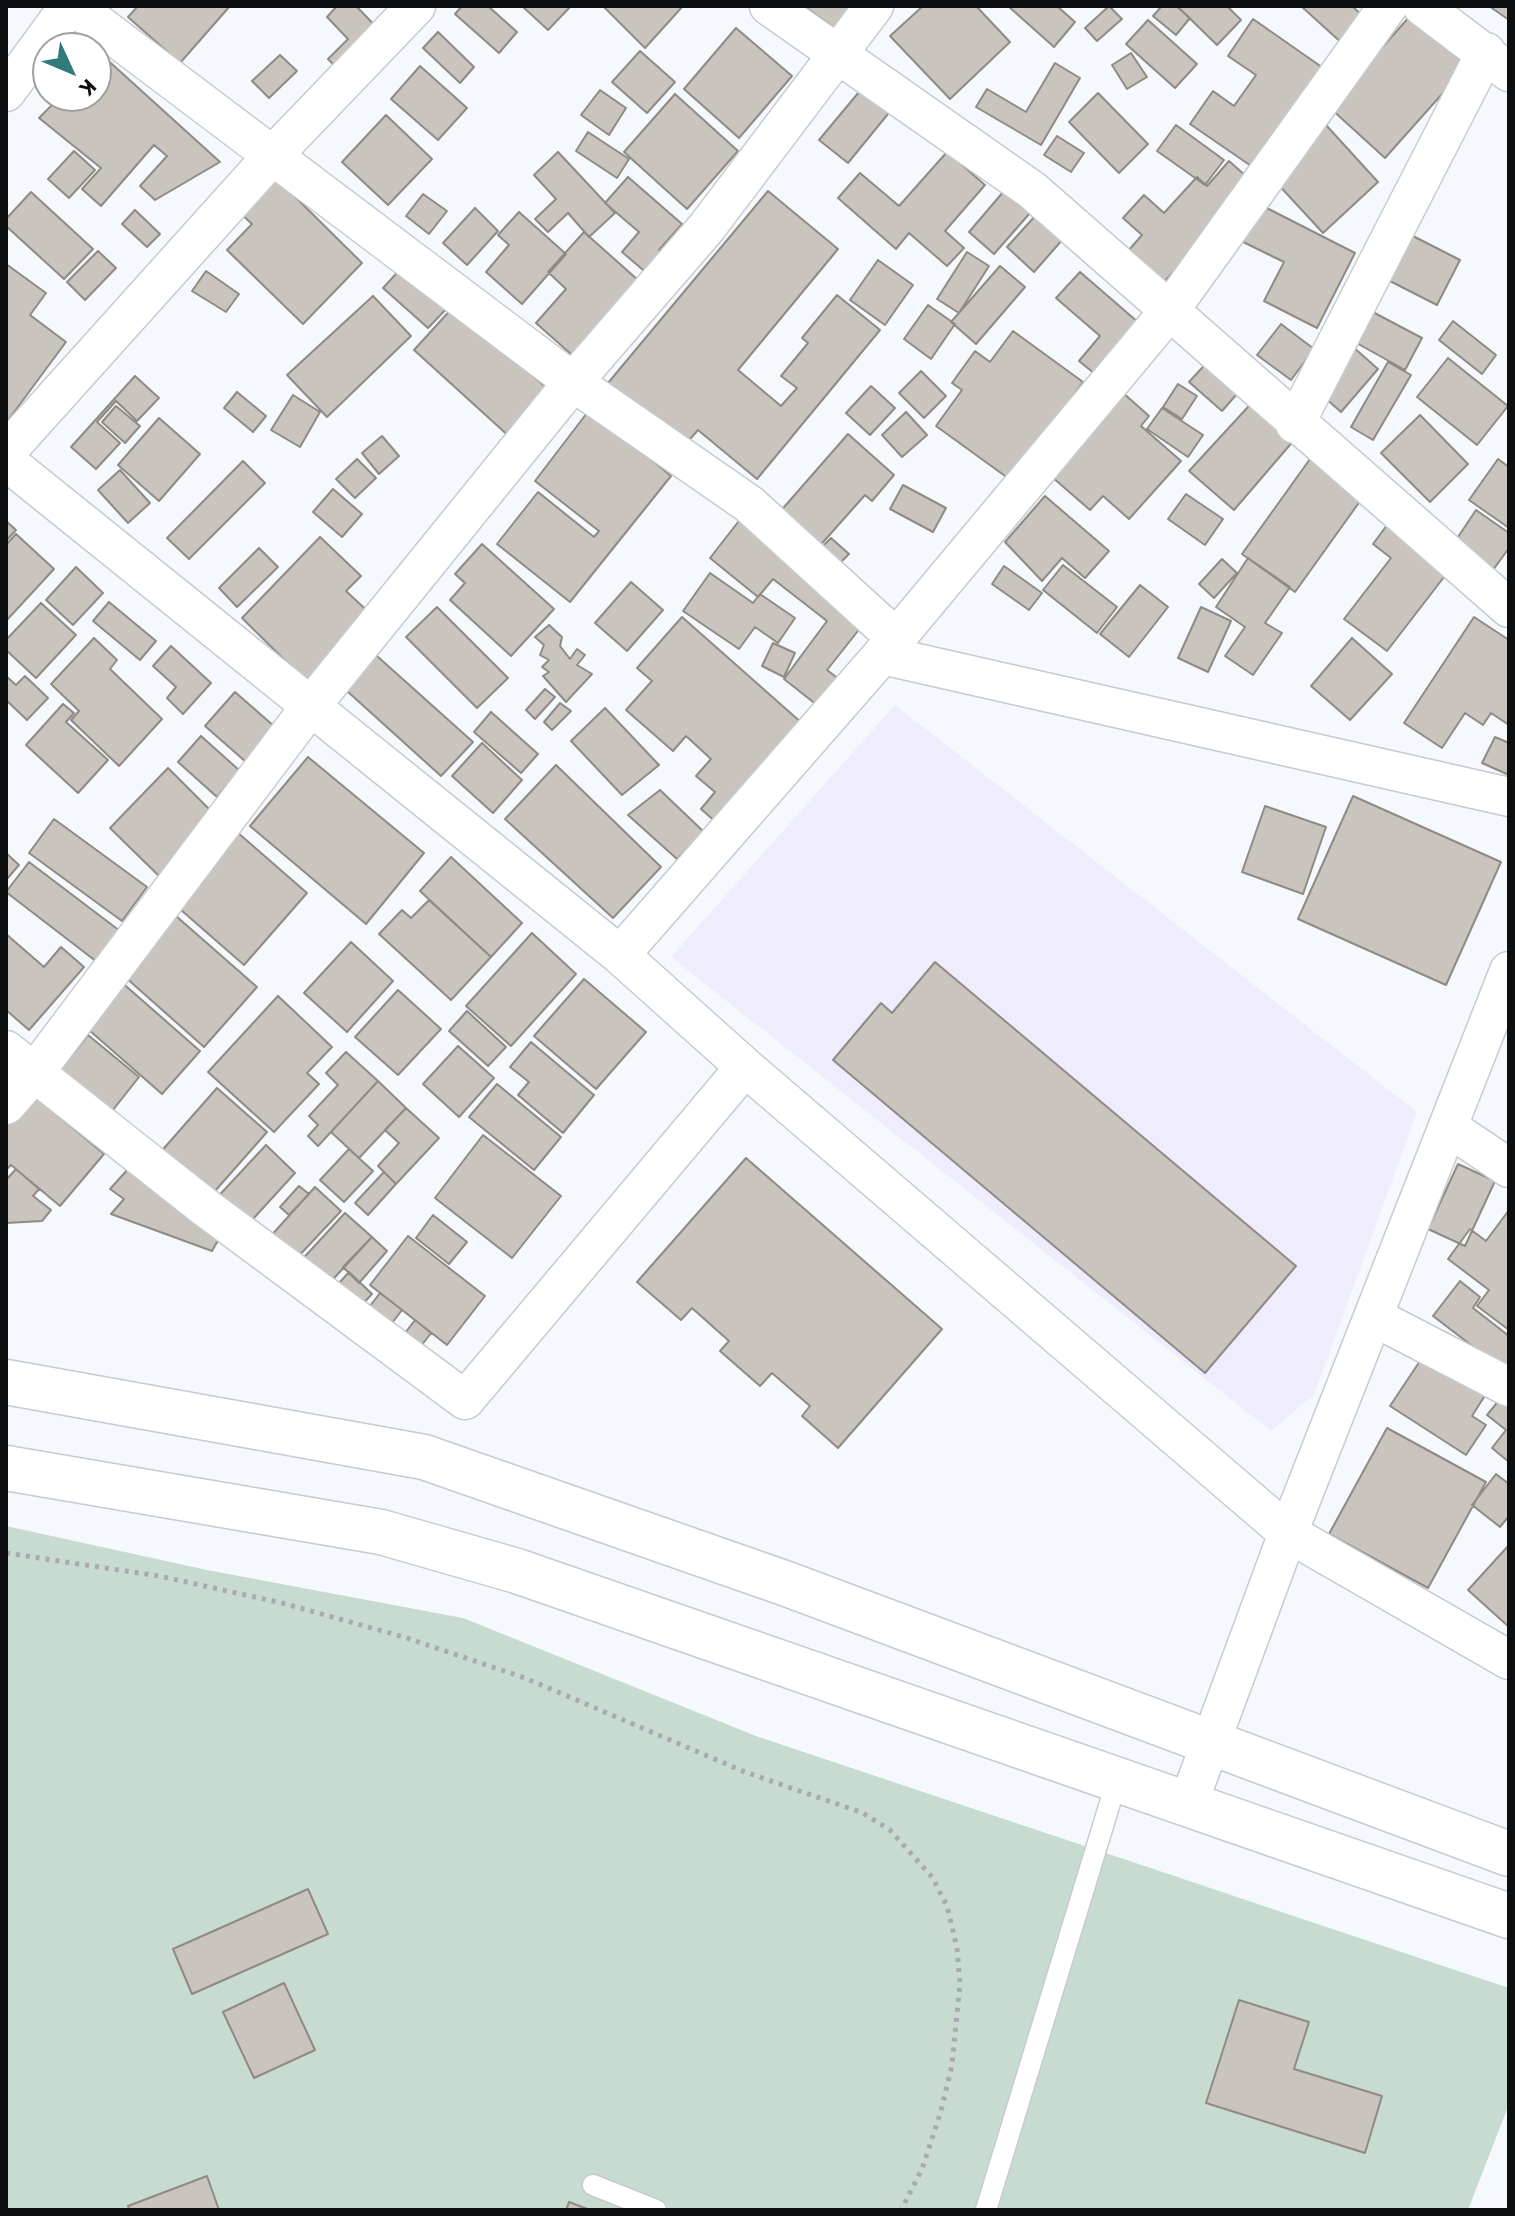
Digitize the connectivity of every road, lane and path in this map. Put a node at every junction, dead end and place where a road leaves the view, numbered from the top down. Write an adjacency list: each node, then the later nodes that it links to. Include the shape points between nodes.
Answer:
1 (72, 6): 9 (street); 10 (street)
2 (416, 6): 10 (street)
3 (769, 6): 7 (street)
4 (874, 6): 7 (street)
5 (1388, 6): 11 (street)
6 (1422, 6): 8 (street)
7 (835, 53): 11 (street, via 1032,190); 12 (street, via 707,227)
8 (1498, 62): 13 (street)
9 (6, 92)
10 (274, 154): 12 (street); 14 (street)
11 (1170, 310): 13 (street); 17 (street)
12 (573, 382): 17 (street, via 749,504); 18 (street)
13 (1295, 424): 16 (street)
14 (6, 452)
15 (6, 461): 18 (street)
16 (1509, 608)
17 (889, 646): 19 (street); 20 (street)
18 (310, 707): 20 (street); 22 (street)
19 (1509, 797)
20 (620, 955): 23 (street)
21 (1509, 971): 25 (street)
22 (20, 1061): 23 (street, via 206,1208 465,1400); 24 (street)
23 (745, 1067): 31 (street)
24 (6, 1105)
25 (1448, 1127): 26 (street); 27 (street)
26 (1509, 1168)
27 (1374, 1317): 29 (street); 31 (street)
28 (6, 1382): 34 (street, via 424,1457 787,1584)
29 (1509, 1387)
30 (6, 1468): 35 (street, via 381,1532 652,1615)
31 (1288, 1533): 33 (street); 34 (street)
32 (6, 1553): 41 (path, via 159,1576 404,1637 525,1678 745,1772 863,1813 890,1830 926,1868 947,1906 960,1983 941,2111 922,2169)
33 (1509, 1660)
34 (1209, 1741): 36 (street); 37 (street)
35 (1117, 1780): 36 (street); 42 (lane)
36 (1188, 1804): 38 (street)
37 (1509, 1854)
38 (1509, 1916)
39 (593, 2185): 40 (lane)
40 (656, 2210)
41 (901, 2210)
42 (986, 2210)

